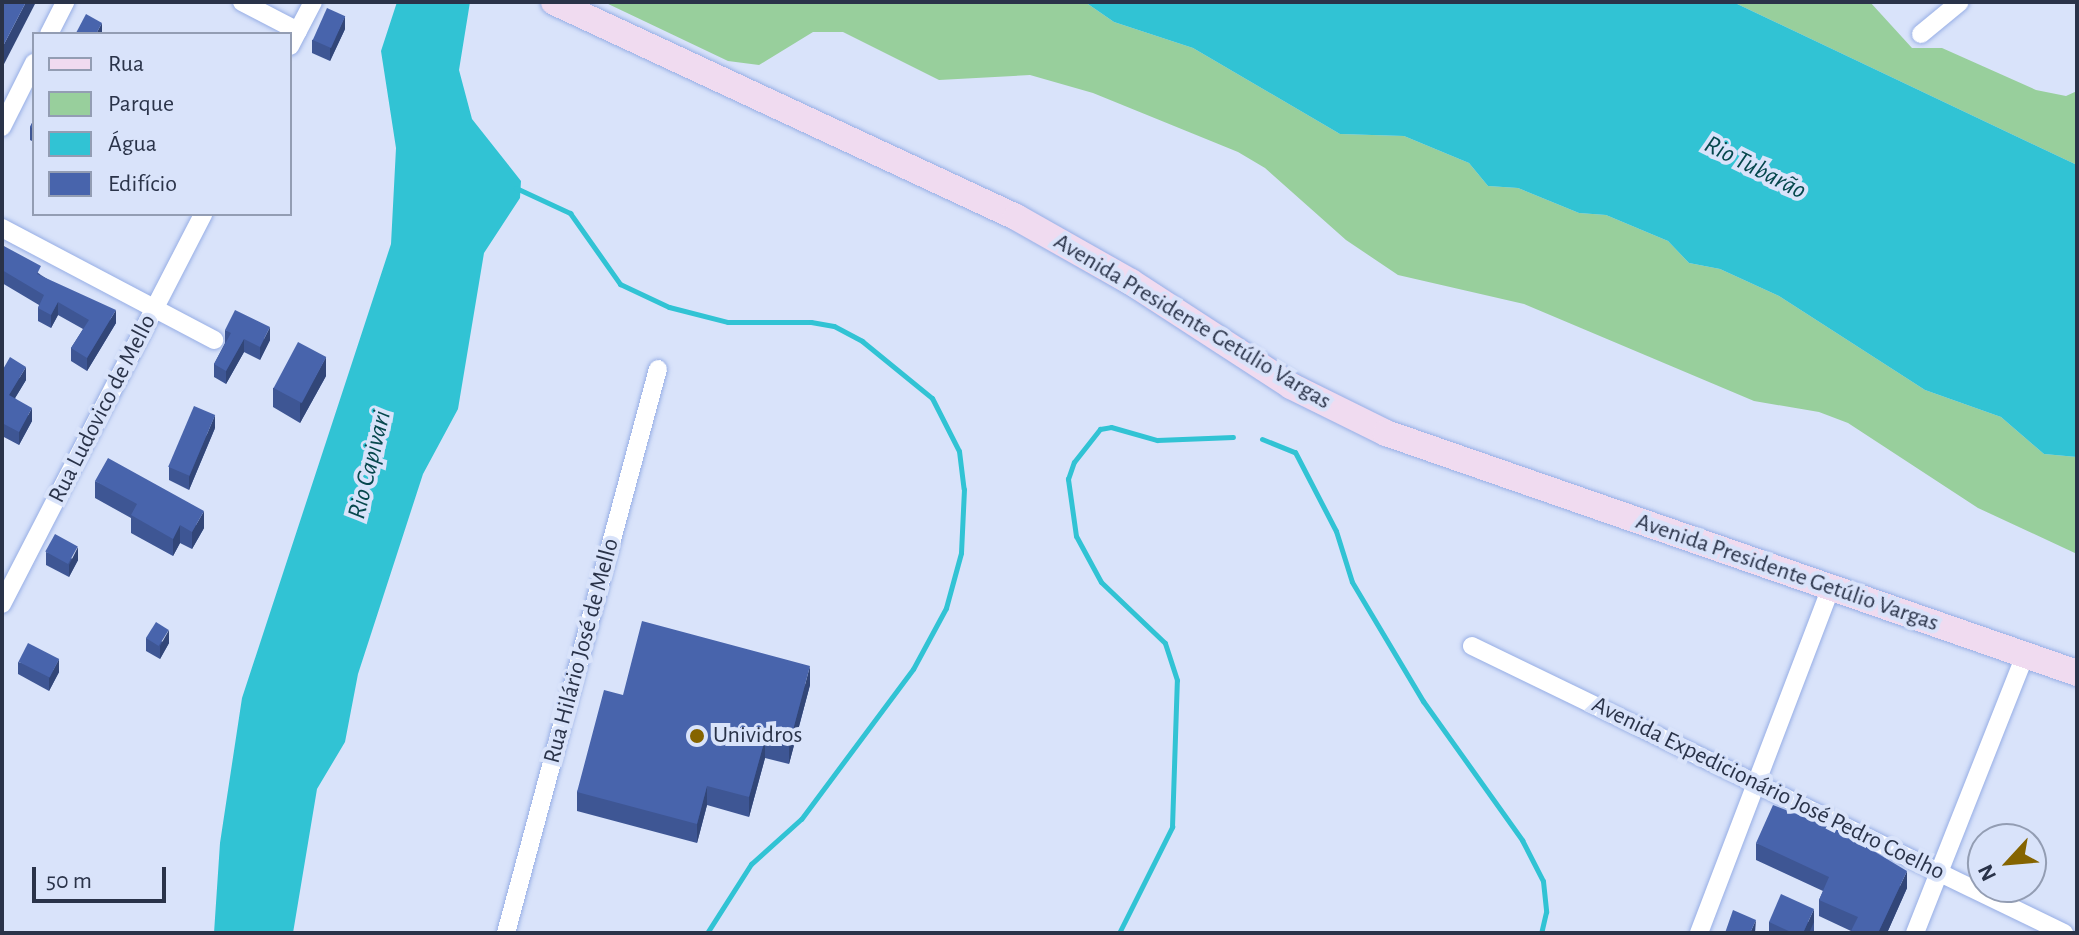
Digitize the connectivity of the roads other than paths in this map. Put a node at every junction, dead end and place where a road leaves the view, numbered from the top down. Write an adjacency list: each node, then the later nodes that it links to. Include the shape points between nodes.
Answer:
1 (65, 2): 6 (street)
2 (242, 2): 7 (street)
3 (313, 2): 9 (street)
4 (554, 2): 18 (main road, Avenida Presidente Getúlio Vargas, via 1016,217 1131,282 1291,386 1361,421 1469,464)
5 (1960, 2): 8 (street)
6 (50, 32)
7 (285, 32)
8 (1921, 34)
9 (294, 38)
10 (32, 67): 11 (street)
11 (2, 127)
12 (202, 216): 14 (street, Rua Ludovico de Mello)
13 (2, 228): 14 (street)
14 (155, 308): 15 (street); 17 (street, Rua Ludovico de Mello)
15 (214, 340)
16 (658, 369): 25 (street, Rua Hilário José de Mello)
17 (9, 575): 19 (street, Rua Ludovico de Mello)
18 (1831, 587): 21 (main road, Avenida Presidente Getúlio Vargas); 23 (street)
19 (2, 604)
20 (1472, 646): 23 (street, Avenida Expedicionário José Pedro Coelho)
21 (2025, 655): 22 (main road, Avenida Presidente Getúlio Vargas); 24 (street)
22 (2077, 673)
23 (1756, 783): 24 (street, Avenida Expedicionário José Pedro Coelho); 26 (street)
24 (1940, 872): 27 (street); 28 (street, Avenida Expedicionário José Pedro Coelho)
25 (506, 933)
26 (1699, 933)
27 (1915, 933)
28 (2064, 933)

